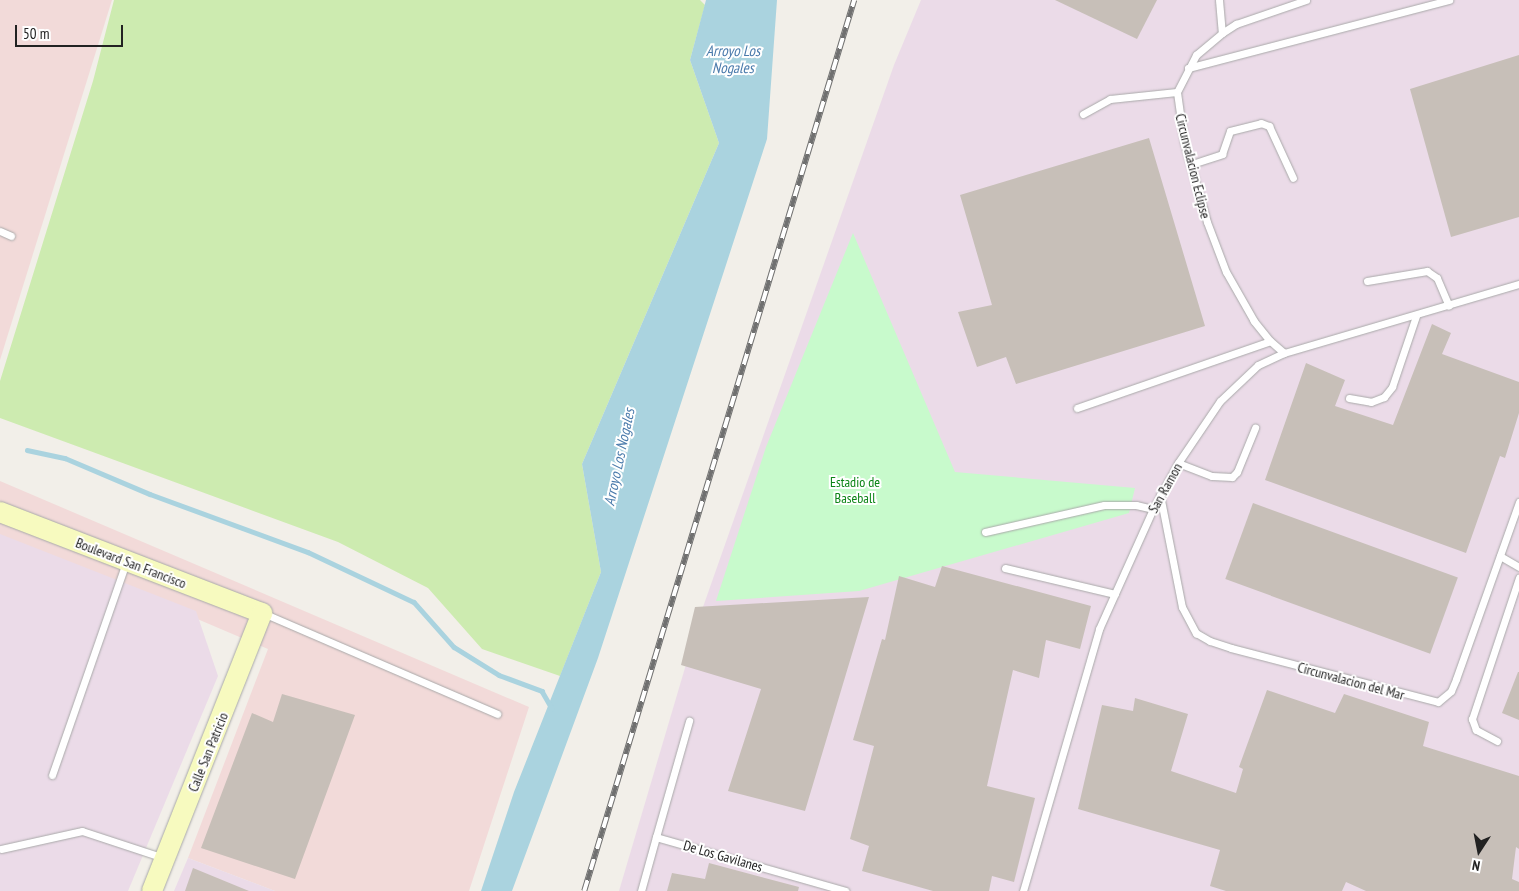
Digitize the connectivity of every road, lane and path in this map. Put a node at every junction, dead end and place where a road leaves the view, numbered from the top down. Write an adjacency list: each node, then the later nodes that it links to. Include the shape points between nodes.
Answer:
1 (1219, 0): 4 (lane)
2 (1306, 0): 4 (lane, via 1236,24)
3 (1449, 0): 5 (lane)
4 (1222, 33): 5 (lane, via 1196,55)
5 (1188, 68): 6 (lane)
6 (1177, 92): 7 (lane, via 1110,99); 8 (lane, Circunvalacion Eclipse, via 1184,142)
7 (1083, 114)
8 (1192, 164): 9 (lane, via 1222,154 1230,130 1261,122 1269,126); 16 (lane, Circunvalacion Eclipse, via 1207,222 1226,272)
9 (1293, 178)
10 (0, 231): 11 (lane)
11 (11, 236)
12 (1367, 281): 14 (lane, via 1427,271 1437,278)
13 (1519, 284): 14 (lane, San Ramon)
14 (1449, 306): 15 (lane, San Ramon)
15 (1416, 316): 17 (lane, San Ramon); 18 (lane, via 1392,387 1384,397 1371,402)
16 (1270, 341): 17 (lane, Circunvalacion Eclipse); 19 (lane)
17 (1284, 353): 21 (lane, San Ramon, via 1258,365 1240,380 1201,427)
18 (1349, 398)
19 (1077, 408)
20 (1256, 428): 21 (lane, via 1238,472 1232,477 1212,476)
21 (1178, 463): 22 (lane, San Ramon)
22 (1160, 495): 24 (lane, San Ramon); 27 (lane, Circunvalacion del Mar, via 1182,607 1196,633 1231,648 1428,702 1438,702 1451,691)
23 (1519, 502): 27 (lane, Circunvalacion del Mar)
24 (1152, 509): 26 (lane, via 1136,505 1104,505); 32 (lane, San Ramon)
25 (0, 512): 28 (street, Boulevard San Francisco)
26 (985, 532)
27 (1500, 556): 29 (lane)
28 (126, 563): 33 (street, Boulevard San Francisco); 37 (lane)
29 (1519, 567)
30 (1005, 568): 32 (lane)
31 (1519, 578): 36 (lane, via 1472,719 1476,730)
32 (1114, 594): 44 (lane, San Ramon, via 1099,629)
33 (262, 613): 34 (lane); 40 (street, Calle San Patricio)
34 (497, 714)
35 (689, 721): 38 (lane)
36 (1497, 741)
37 (52, 776)
38 (656, 837): 42 (lane); 43 (lane, De Los Gavilanes)
39 (1, 849): 40 (lane, via 82,830)
40 (164, 858): 41 (street, Calle San Patricio)
41 (152, 891)
42 (641, 891)
43 (845, 891)
44 (1023, 891)

